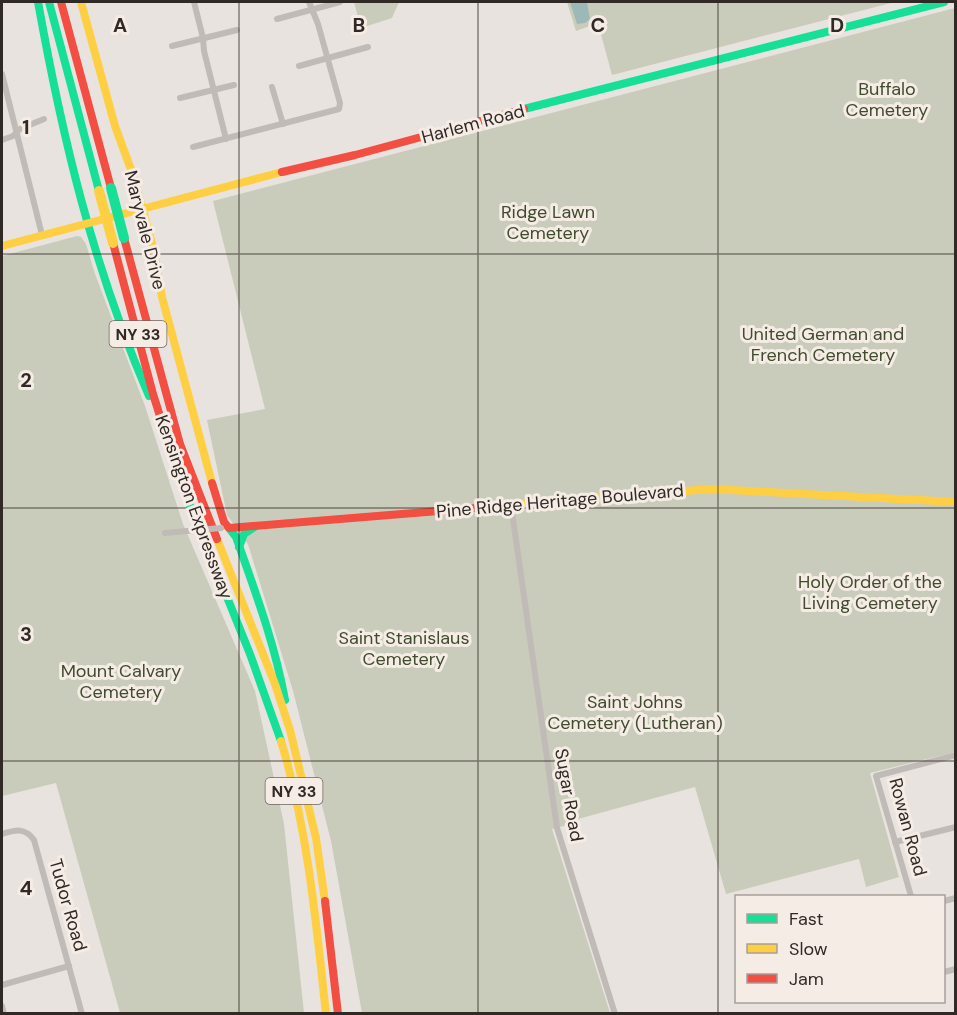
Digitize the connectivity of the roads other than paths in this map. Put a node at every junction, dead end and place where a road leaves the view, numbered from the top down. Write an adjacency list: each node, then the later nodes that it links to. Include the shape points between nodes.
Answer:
1 (38, 2): 29 (main road, via 58,113)
2 (49, 2): 32 (main road, Kensington Expressway / NY 33, bridge)
3 (62, 2): 39 (main road, Kensington Expressway / NY 33, bridge, via 180,444)
4 (81, 2): 28 (main road, Maryvale Drive)
5 (194, 2): 12 (street)
6 (309, 2): 9 (street)
7 (340, 2): 9 (street)
8 (944, 2): 28 (main road, Harlem Road)
9 (313, 9): 10 (street); 15 (street)
10 (277, 19)
11 (237, 30): 12 (street)
12 (204, 38): 13 (street); 20 (street)
13 (172, 46)
14 (368, 47): 15 (street)
15 (328, 58): 16 (street); 23 (street, via 339,109)
16 (299, 66)
17 (2, 74): 24 (street)
18 (234, 85): 20 (street)
19 (272, 87): 23 (street)
20 (214, 89): 21 (street); 25 (street)
21 (180, 98)
22 (44, 119): 24 (street)
23 (283, 124): 25 (street)
24 (16, 133): 26 (street); 30 (street)
25 (226, 139): 27 (street)
26 (2, 140)
27 (193, 147)
28 (142, 208): 29 (main road, Harlem Road); 36 (main road, Maryvale Drive, via 159,286)
29 (86, 223): 30 (main road, Harlem Road); 32 (main road, via 130,351)
30 (42, 235): 31 (main road, Harlem Road)
31 (2, 246)
32 (162, 424): 50 (main road, Kensington Expressway / NY 33, via 286,759 308,859)
33 (956, 502): 34 (main road, Pine Ridge Heritage Boulevard, via 728,489)
34 (511, 505): 35 (main road, Pine Ridge Heritage Boulevard); 52 (street, Sugar Road, via 556,828)
35 (256, 526): 36 (main road, Pine Ridge Heritage Boulevard); 38 (main road, via 244,534)
36 (225, 528): 37 (street, Pine Ridge Heritage Boulevard, bridge); 38 (main road, Maryvale Drive, via 234,532)
37 (165, 533)
38 (239, 547): 39 (main road, Maryvale Drive, via 282,680)
39 (290, 730): 51 (main road, Kensington Expressway / NY 33, via 316,838)
40 (956, 755): 43 (street, Rowan Road, via 876,776)
41 (956, 826): 43 (street)
42 (2, 834): 45 (street, Tudor Road, via 18,829 34,840)
43 (895, 842): 44 (street, Rowan Road)
44 (910, 895)
45 (69, 966): 46 (street); 49 (street, Tudor Road)
46 (2, 985)
47 (2, 1006): 48 (street)
48 (4, 1014)
49 (82, 1014)
50 (326, 1014)
51 (338, 1014)
52 (615, 1014)

